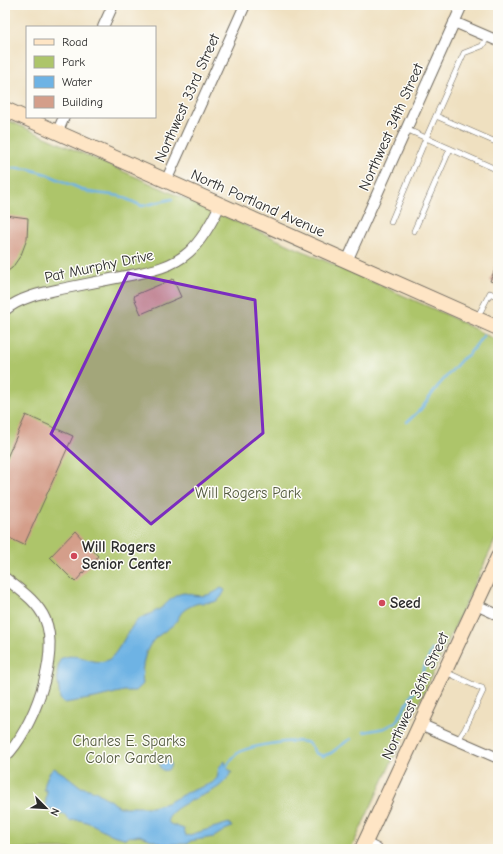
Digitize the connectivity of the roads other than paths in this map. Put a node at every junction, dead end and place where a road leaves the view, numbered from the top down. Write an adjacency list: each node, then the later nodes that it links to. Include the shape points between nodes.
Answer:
1 (113, 5): 5 (street)
2 (245, 5): 17 (street, Northwest 33rd Street)
3 (462, 5): 4 (street, Northwest 34th Street)
4 (454, 22): 6 (street); 11 (street, Northwest 34th Street)
5 (103, 26)
6 (488, 37): 7 (street); 9 (lane, via 482,46 464,53)
7 (498, 42)
8 (5, 109): 12 (main road, North Portland Avenue)
9 (436, 116): 13 (lane); 14 (lane)
10 (64, 118): 12 (street)
11 (406, 129): 13 (lane); 21 (street, Northwest 34th Street)
12 (57, 132): 17 (main road, North Portland Avenue)
13 (426, 138): 15 (lane); 19 (lane)
14 (498, 143)
15 (450, 149): 16 (lane); 20 (lane)
16 (498, 170)
17 (166, 181): 18 (main road, North Portland Avenue)
18 (220, 204): 21 (main road, North Portland Avenue); 23 (street, Pat Murphy Drive, via 200,240 188,253 171,264 149,271 37,294)
19 (391, 222)
20 (414, 232)
21 (347, 261): 24 (main road, North Portland Avenue)
22 (498, 297): 24 (lane, via 490,293)
23 (5, 310)
24 (477, 319): 25 (main road, North Portland Avenue)
25 (498, 328)
26 (498, 557): 28 (main road, Northwest 36th Street)
27 (5, 578): 33 (street, via 28,596 42,613 48,627 50,646 48,665 37,703 20,739)
28 (476, 605): 29 (street); 30 (main road, Northwest 36th Street)
29 (498, 615)
30 (445, 671): 31 (main road, Northwest 36th Street); 32 (lane, via 478,686 483,691)
31 (420, 724): 32 (street); 35 (main road, Northwest 36th Street)
32 (458, 740): 34 (street)
33 (5, 757)
34 (498, 758)
35 (368, 847)

